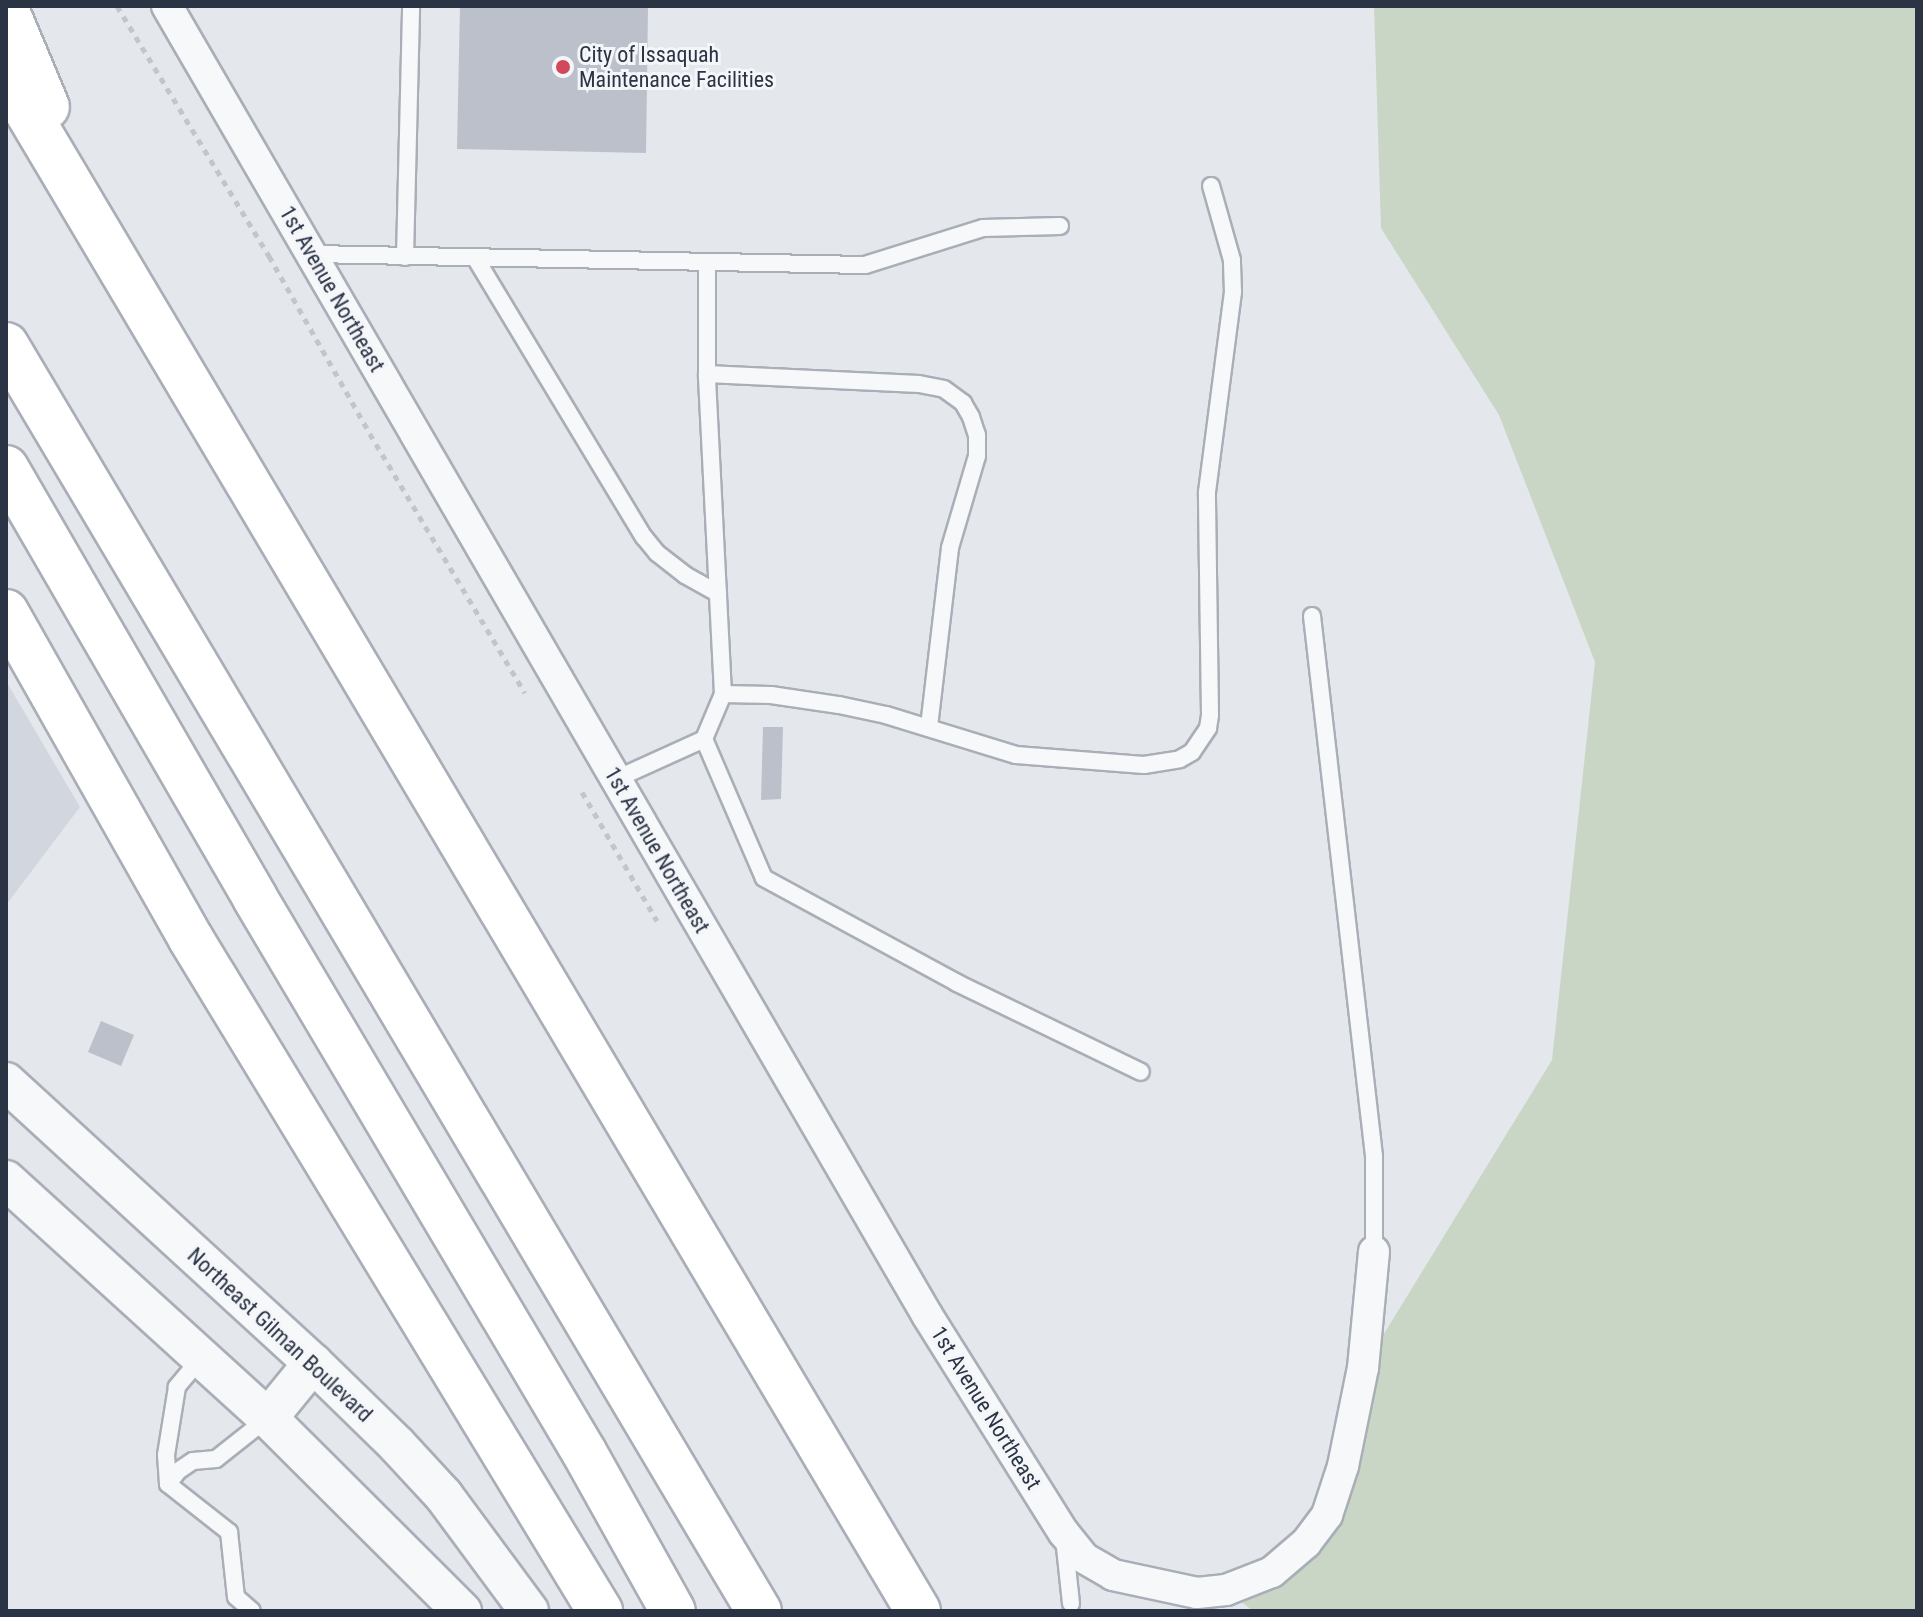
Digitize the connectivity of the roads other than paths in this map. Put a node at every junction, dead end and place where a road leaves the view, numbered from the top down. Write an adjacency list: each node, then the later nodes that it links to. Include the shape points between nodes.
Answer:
1 (167, 6): 8 (street, 1st Avenue Northeast)
2 (411, 6): 9 (lane)
3 (6, 9): 7 (highway)
4 (6, 76): 7 (highway)
5 (1211, 186): 19 (lane, via 1232,260 1233,292 1207,492 1210,715 1202,741 1180,759 1144,765 1016,755)
6 (1060, 226): 11 (lane, via 983,228 865,265)
7 (102, 238): 38 (highway)
8 (312, 254): 9 (lane); 21 (street, 1st Avenue Northeast)
9 (405, 257): 10 (lane)
10 (476, 259): 11 (lane); 15 (lane, via 644,537 685,575)
11 (707, 264): 13 (lane)
12 (6, 345): 37 (highway)
13 (707, 374): 15 (lane); 19 (lane, via 919,384 944,389 967,410 977,435 977,456 950,548)
14 (6, 468): 36 (highway)
15 (718, 593): 18 (lane)
16 (6, 612): 35 (highway, via 191,939)
17 (1312, 616): 25 (lane, via 1374,1156)
18 (723, 694): 19 (lane, via 809,699); 20 (lane)
19 (929, 728)
20 (704, 739): 21 (lane); 22 (lane, via 764,878 957,983)
21 (616, 779): 30 (street, 1st Avenue Northeast, via 927,1315)
22 (1141, 1072)
23 (6, 1082): 27 (street, Northeast Gilman Boulevard)
24 (6, 1180): 26 (street)
25 (1374, 1252): 30 (street, 1st Avenue Northeast, via 1363,1368 1343,1466 1327,1515 1306,1543 1272,1572 1226,1590 1197,1593 1113,1575 1084,1558)
26 (201, 1358): 28 (street); 29 (lane, via 177,1387 166,1455)
27 (313, 1363): 28 (street); 34 (street, Northeast Gilman Boulevard, via 444,1496)
28 (268, 1418): 29 (lane, via 216,1459 193,1461); 33 (street)
29 (168, 1484): 32 (lane, via 229,1532 236,1597)
30 (1064, 1533): 31 (lane)
31 (1071, 1604)
32 (252, 1611)
33 (462, 1611)
34 (529, 1611)
35 (600, 1611)
36 (673, 1611)
37 (759, 1611)
38 (918, 1611)

